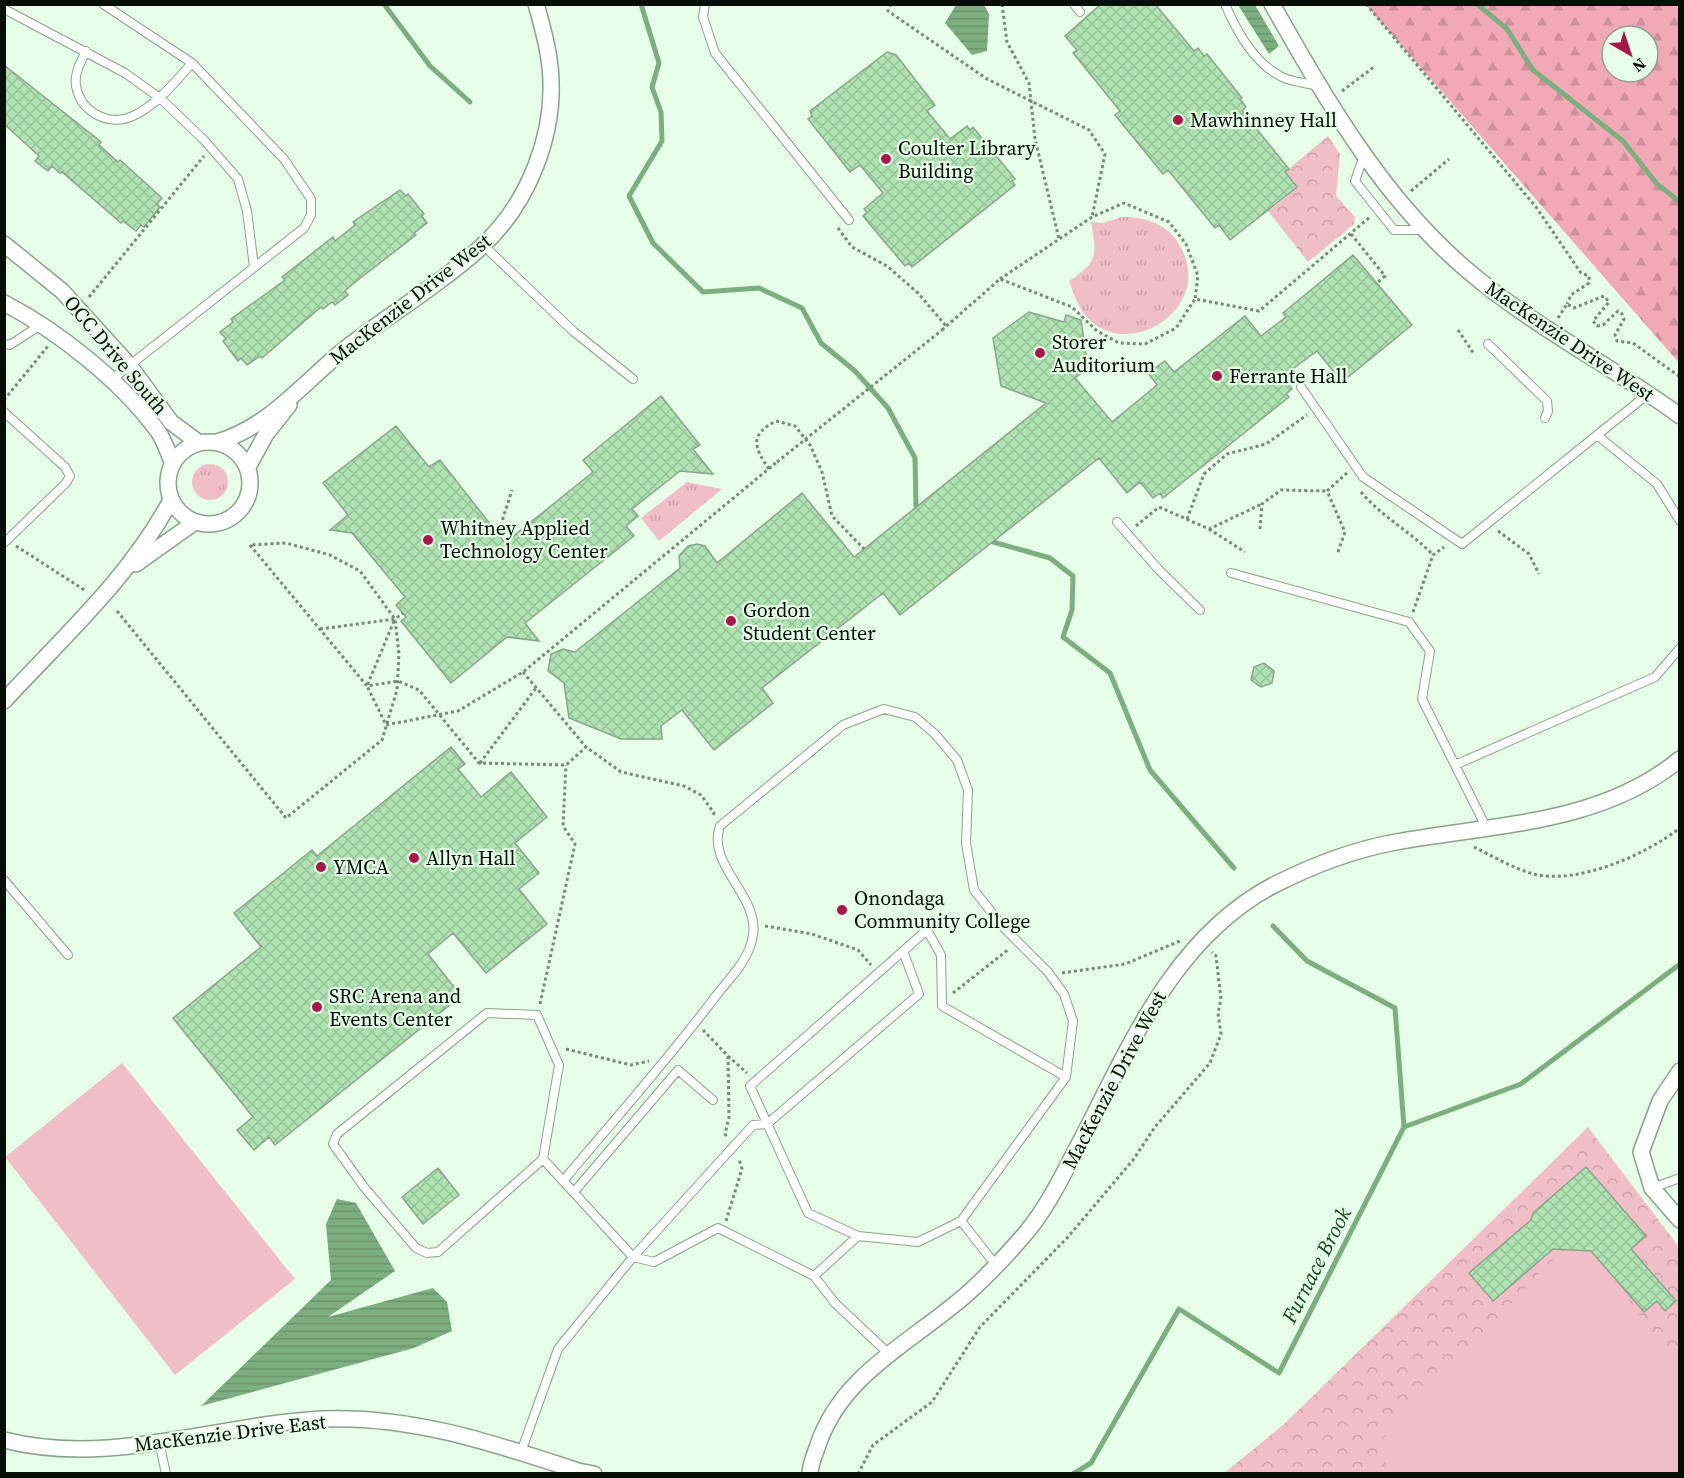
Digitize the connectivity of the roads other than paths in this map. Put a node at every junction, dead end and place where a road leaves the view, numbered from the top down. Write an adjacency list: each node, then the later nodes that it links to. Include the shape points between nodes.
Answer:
1 (103, 4): 10 (lane)
2 (536, 4): 17 (street, MacKenzie Drive West, via 551,68 545,140 518,202)
3 (705, 4): 14 (lane, via 703,17 715,53)
4 (1074, 4): 8 (lane)
5 (1226, 4): 11 (lane, via 1235,26 1258,57 1281,76)
6 (1272, 4): 11 (street, MacKenzie Drive West)
7 (4, 9): 9 (lane)
8 (1080, 12)
9 (86, 51): 12 (lane); 12 (lane, via 78,68 76,86 83,102 96,115 112,122 131,117)
10 (192, 63): 12 (lane); 18 (lane, via 284,159 311,199 311,215 304,228)
11 (1320, 86): 13 (street, MacKenzie Drive West)
12 (160, 98): 18 (lane, via 238,179 247,211)
13 (1364, 155): 15 (street, MacKenzie Drive West); 15 (lane, via 1355,181 1394,230)
14 (849, 220)
15 (1425, 230): 28 (street, MacKenzie Drive West, via 1482,283 1549,332)
16 (4, 244): 23 (street, OCC Drive South, via 62,291)
17 (483, 245): 24 (lane, via 573,330); 26 (street, MacKenzie Drive West)
18 (254, 267): 23 (lane)
19 (4, 303): 20 (street, OCC Drive South)
20 (43, 323): 21 (lane, via 10,345); 25 (street, OCC Drive South)
21 (4, 344)
22 (1488, 344): 31 (lane, via 1547,401)
23 (129, 365): 25 (lane); 34 (street, OCC Drive South, via 171,422)
24 (633, 379)
25 (111, 380): 35 (street, OCC Drive South, via 158,431)
26 (305, 384): 33 (street, MacKenzie Drive West, via 255,425); 36 (street, MacKenzie Drive West, via 266,434)
27 (1301, 387): 32 (lane, via 1363,477 1462,544)
28 (1648, 394): 30 (street, MacKenzie Drive West); 32 (lane)
29 (4, 412): 41 (lane, via 70,476)
30 (1680, 416)
31 (1545, 418)
32 (1597, 435): 38 (lane, via 1657,484)
33 (217, 442): 34 (street); 36 (street, via 230,447)
34 (199, 443): 35 (street)
35 (173, 464): 37 (street, via 168,482)
36 (248, 467): 39 (street, via 250,491 239,512 218,524)
37 (171, 500): 39 (street, via 180,514); 43 (street, via 154,532)
38 (1680, 521)
39 (195, 522): 43 (street)
40 (1118, 522): 44 (lane)
41 (6, 542)
42 (1232, 573): 48 (lane, via 1409,622 1430,651 1422,699)
43 (122, 574): 46 (street)
44 (1200, 610)
45 (1680, 648): 48 (lane, via 1655,677)
46 (4, 701)
47 (1680, 759): 49 (street, MacKenzie Drive West, via 1631,792 1594,807)
48 (1455, 765): 49 (lane)
49 (1487, 829): 66 (street, MacKenzie Drive West, via 1394,842 1322,862 1256,896 1202,942 1152,1004 1065,1171 1027,1232)
50 (4, 880): 52 (lane)
51 (903, 951): 54 (lane, via 927,930 941,955 942,1006); 56 (lane, via 750,1086); 56 (lane, via 919,994)
52 (68, 955)
53 (1680, 1071): 60 (street, via 1660,1101 1641,1152)
54 (1066, 1077): 59 (lane, via 1073,1020 1064,994 974,890 966,843 968,790 957,760 915,717 884,709 843,725 720,825 717,844 751,910 749,948 696,1022); 63 (lane)
55 (713, 1100): 61 (lane, via 678,1071)
56 (767, 1124): 64 (lane, via 808,1213); 65 (lane, via 753,1125)
57 (543, 1159): 57 (lane, via 559,1065 537,1015 488,1013 337,1134 333,1144 416,1248 427,1253 438,1251); 59 (lane)
58 (1680, 1178): 60 (lane)
59 (563, 1181): 61 (lane)
60 (1652, 1188): 62 (street)
61 (574, 1192): 65 (lane)
62 (1680, 1220)
63 (961, 1221): 64 (lane, via 918,1242); 66 (lane)
64 (858, 1236): 67 (lane)
65 (633, 1257): 67 (lane, via 654,1262 718,1228); 71 (lane, via 558,1349)
66 (995, 1264): 68 (street, MacKenzie Drive West, via 968,1293)
67 (814, 1276): 68 (lane, via 835,1303)
68 (889, 1354): 74 (street, MacKenzie Drive West, via 850,1388 824,1426)
69 (4, 1440): 70 (street, MacKenzie Drive East, via 36,1448 93,1450)
70 (159, 1441): 71 (street, MacKenzie Drive East, via 321,1419 397,1422 472,1436); 72 (lane)
71 (521, 1452): 73 (street, MacKenzie Drive East)
72 (166, 1473)
73 (594, 1473)
74 (810, 1473)

